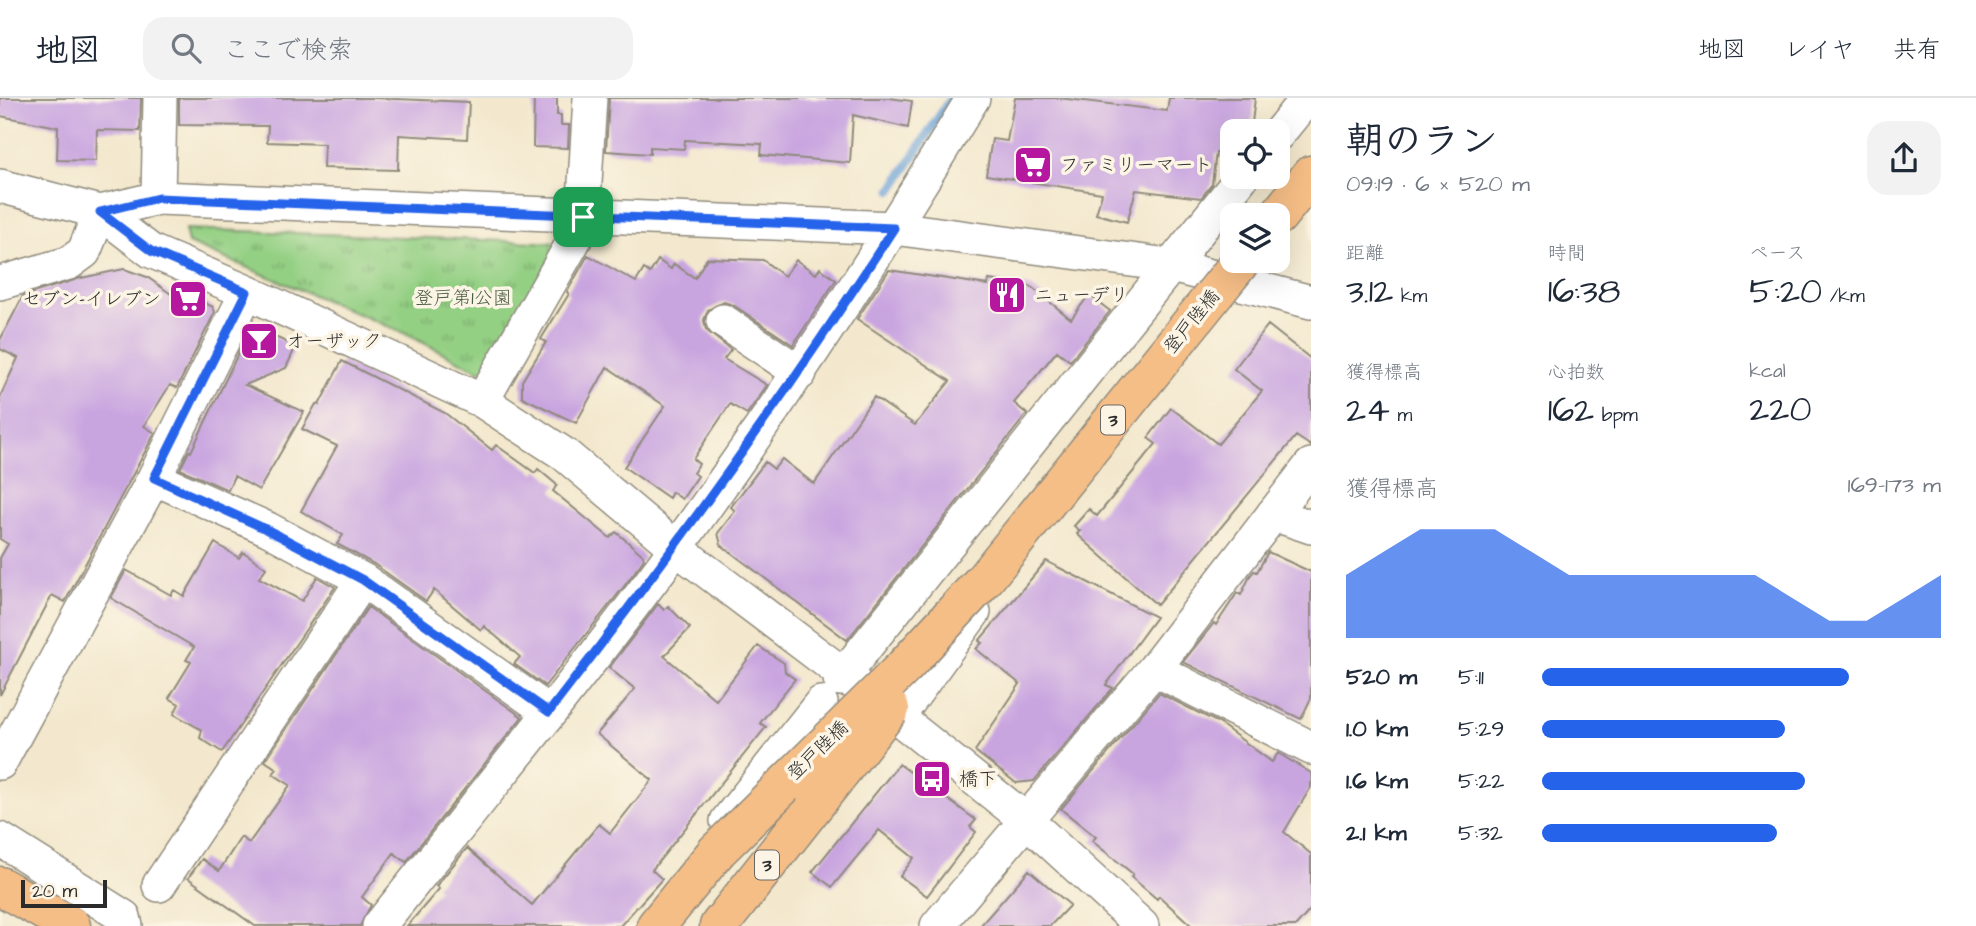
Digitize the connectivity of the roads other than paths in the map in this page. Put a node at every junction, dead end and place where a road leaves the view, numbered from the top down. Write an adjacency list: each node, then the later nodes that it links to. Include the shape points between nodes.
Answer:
1 (160, 98): 10 (street)
2 (590, 98): 14 (street)
3 (973, 98): 15 (street)
4 (1307, 98): 5 (street)
5 (1290, 119)
6 (1311, 175): 11 (main road)
7 (0, 186): 12 (street)
8 (1311, 188): 13 (street)
9 (1232, 189): 16 (street)
10 (158, 198): 12 (street); 14 (street)
11 (1288, 203)
12 (100, 212): 21 (street, via 84,252 69,263); 22 (street, via 151,251)
13 (1290, 213)
14 (583, 217): 15 (street); 26 (street, via 575,240)
15 (894, 228): 16 (street); 25 (street)
16 (1168, 265): 17 (street); 35 (street, via 1003,479)
17 (1220, 267)
18 (1237, 273): 33 (main road, 登戸陸橋 / 3, bridge)
19 (1237, 273): 37 (street)
20 (1251, 273): 23 (street)
21 (3, 287)
22 (247, 292): 26 (street); 28 (street)
23 (1311, 302)
24 (723, 321): 25 (street)
25 (800, 373): 31 (street)
26 (482, 401): 31 (street, via 565,454)
27 (1311, 465): 29 (street)
28 (154, 478): 32 (street); 39 (street)
29 (1273, 514): 30 (street); 34 (street)
30 (1311, 527)
31 (676, 548): 35 (street); 36 (street)
32 (363, 580): 36 (street); 42 (street)
33 (984, 580): 48 (main road, 登戸陸橋 / 3, bridge, via 904,667 717,851); 49 (main road, 登戸陸橋 / 3, bridge, via 923,668)
34 (1154, 669): 38 (street); 40 (street)
35 (835, 685): 37 (street); 47 (street)
36 (549, 712): 46 (street)
37 (898, 717): 40 (street)
38 (1311, 748)
39 (0, 762)
40 (1025, 819): 50 (street); 51 (street)
41 (0, 839): 45 (street, via 124,917)
42 (159, 885)
43 (0, 886): 44 (main road)
44 (71, 926)
45 (126, 926)
46 (379, 926)
47 (644, 926)
48 (656, 926)
49 (719, 926)
50 (937, 926)
51 (1142, 926)

